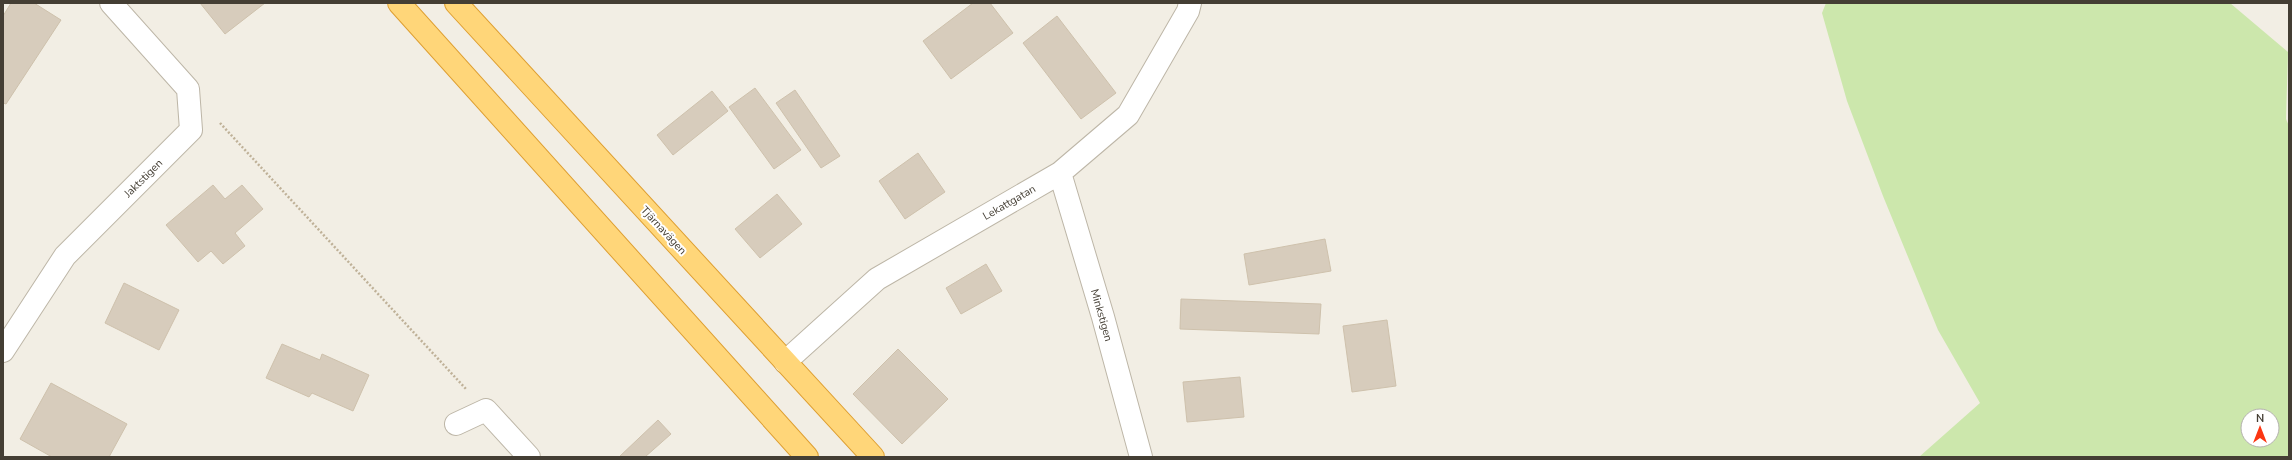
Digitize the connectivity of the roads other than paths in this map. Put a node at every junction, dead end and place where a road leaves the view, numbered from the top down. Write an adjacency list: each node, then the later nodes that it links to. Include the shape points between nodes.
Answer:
1 (111, 3): 6 (street, Jaktstigen, via 188,89 191,130 65,256)
2 (399, 3): 10 (highway)
3 (456, 3): 7 (highway, Tjärnavägen)
4 (1190, 3): 5 (street, Lekattgatan, via 1188,11 1128,115)
5 (1060, 173): 7 (street, Lekattgatan, via 877,279); 12 (street, Minkstigen)
6 (3, 351)
7 (786, 362): 11 (highway, Tjärnavägen)
8 (456, 424): 9 (street, via 486,410)
9 (529, 457)
10 (808, 457)
11 (873, 457)
12 (1141, 457)

